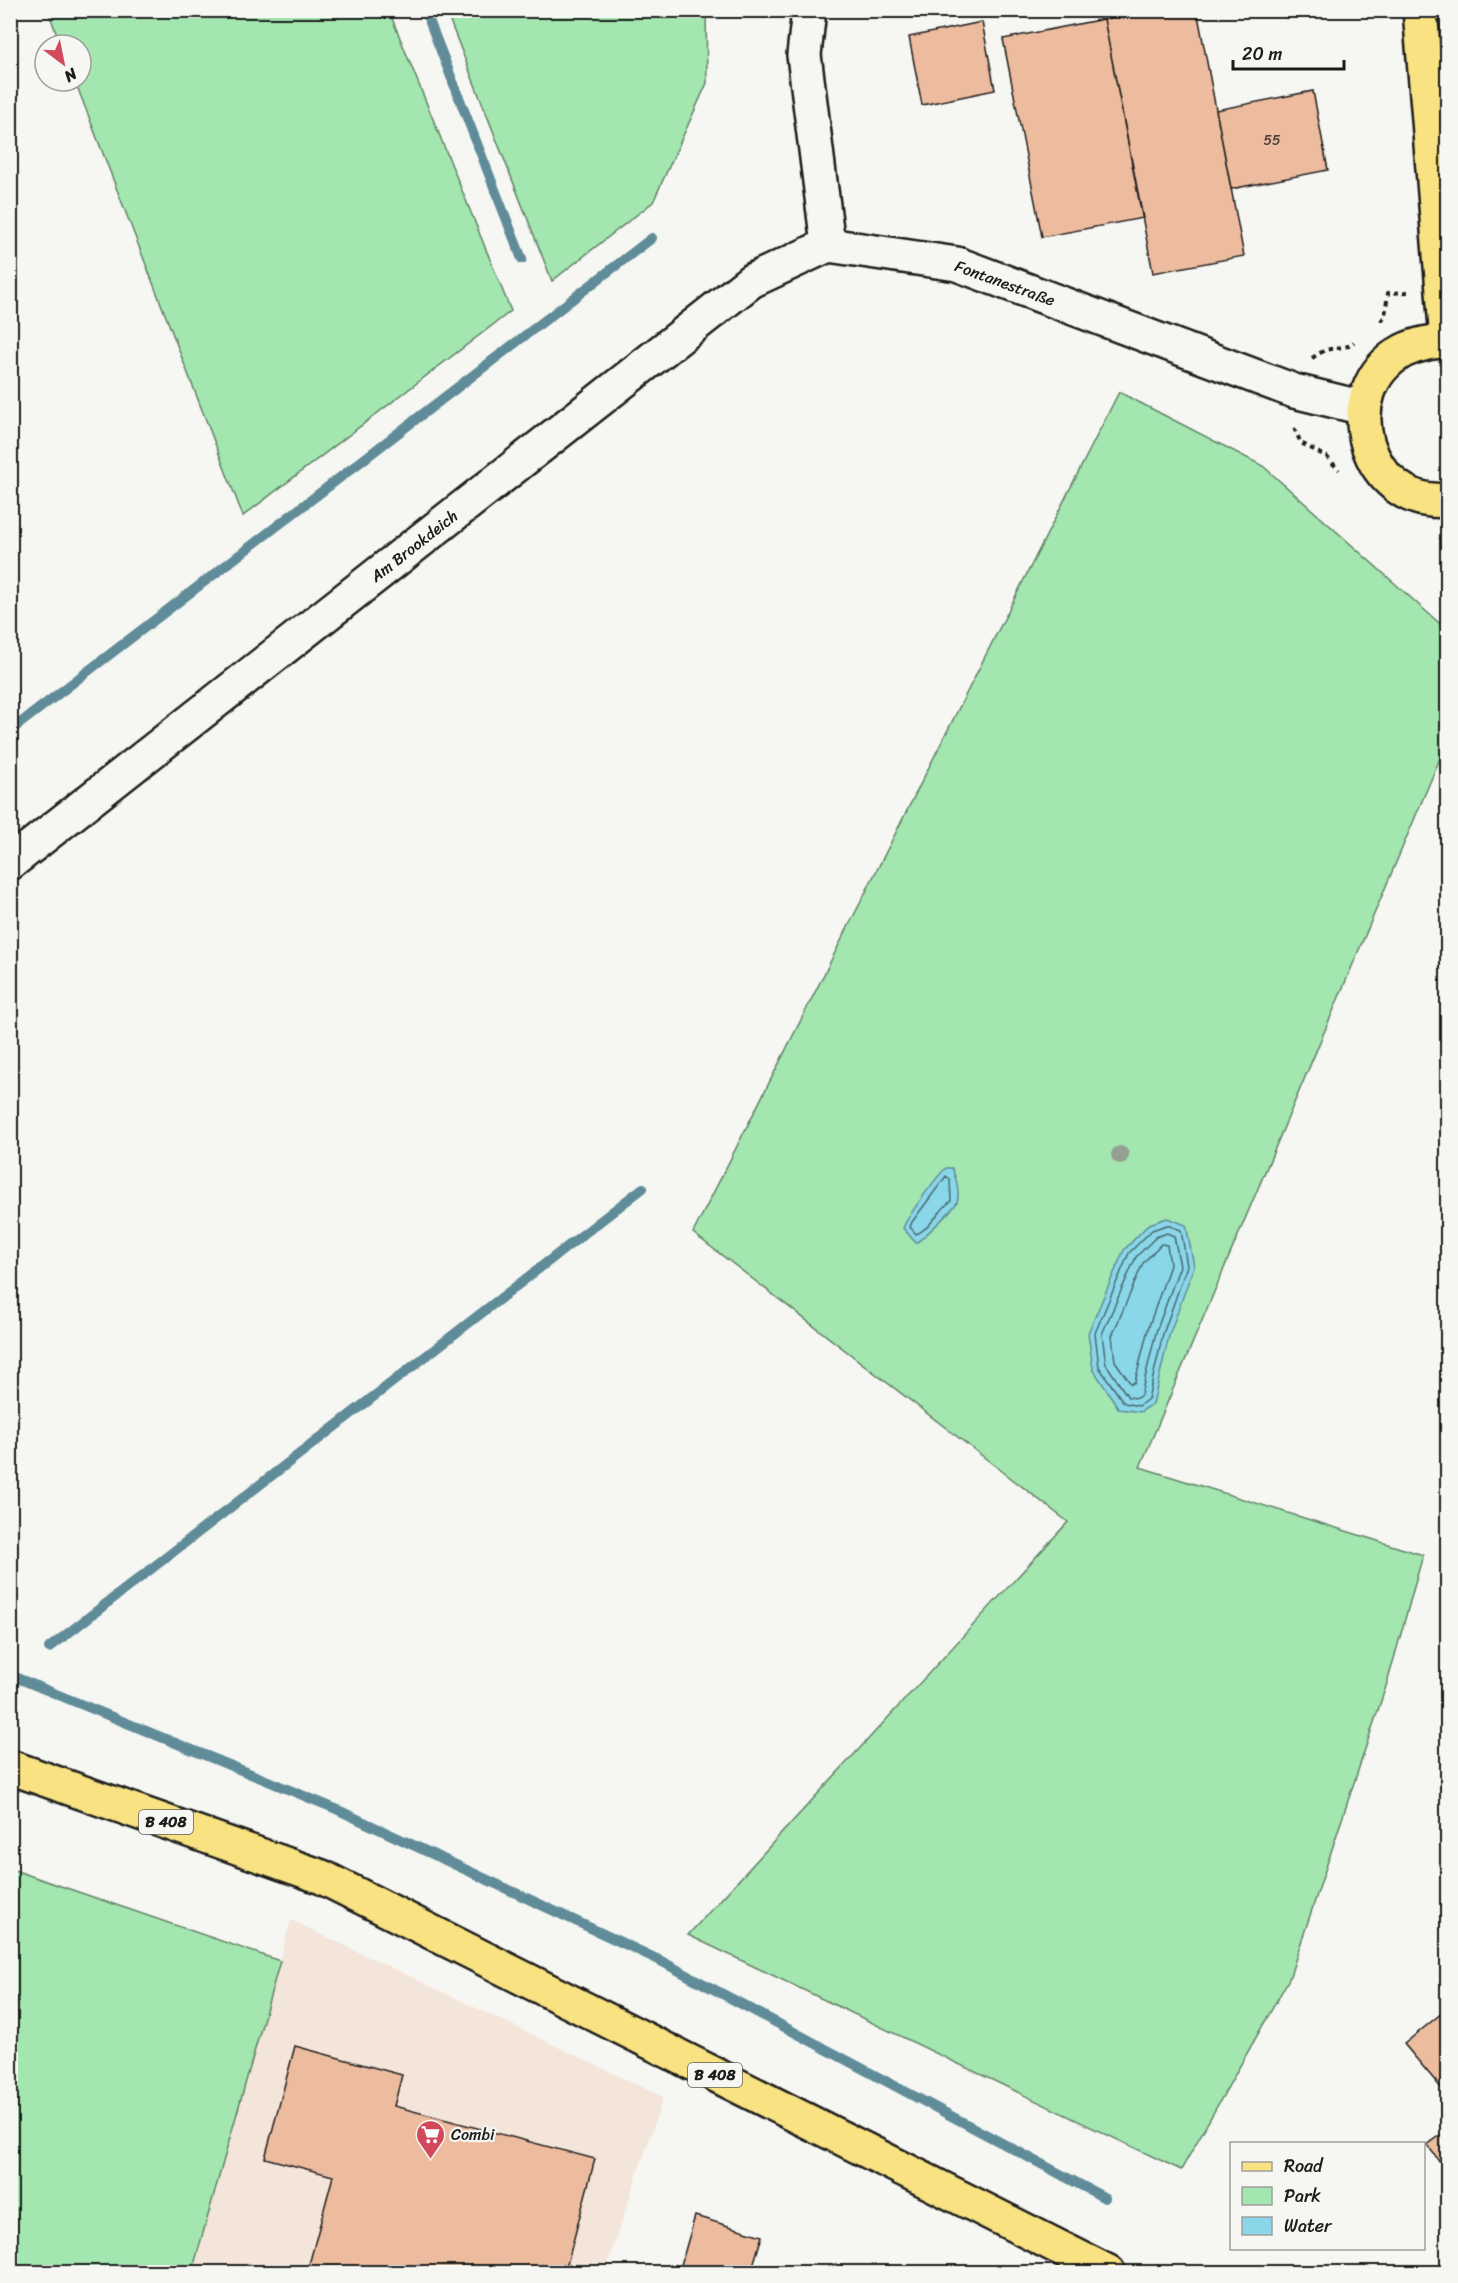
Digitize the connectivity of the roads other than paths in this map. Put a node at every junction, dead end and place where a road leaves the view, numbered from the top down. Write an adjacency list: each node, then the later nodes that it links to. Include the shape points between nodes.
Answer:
1 (809, 10): 3 (street, via 804,56)
2 (1420, 10): 4 (main road)
3 (828, 245): 5 (street, Fontanestraße, via 957,264 1294,392); 7 (street, Am Brookdeich, via 752,281)
4 (1447, 340): 5 (main road, via 1424,343 1402,352 1384,367 1371,386)
5 (1364, 408): 6 (main road, via 1364,428 1376,465 1405,491 1423,498)
6 (1448, 500)
7 (10, 863)
8 (10, 1767): 9 (main road, B 408, via 322,1877)
9 (1108, 2272)

